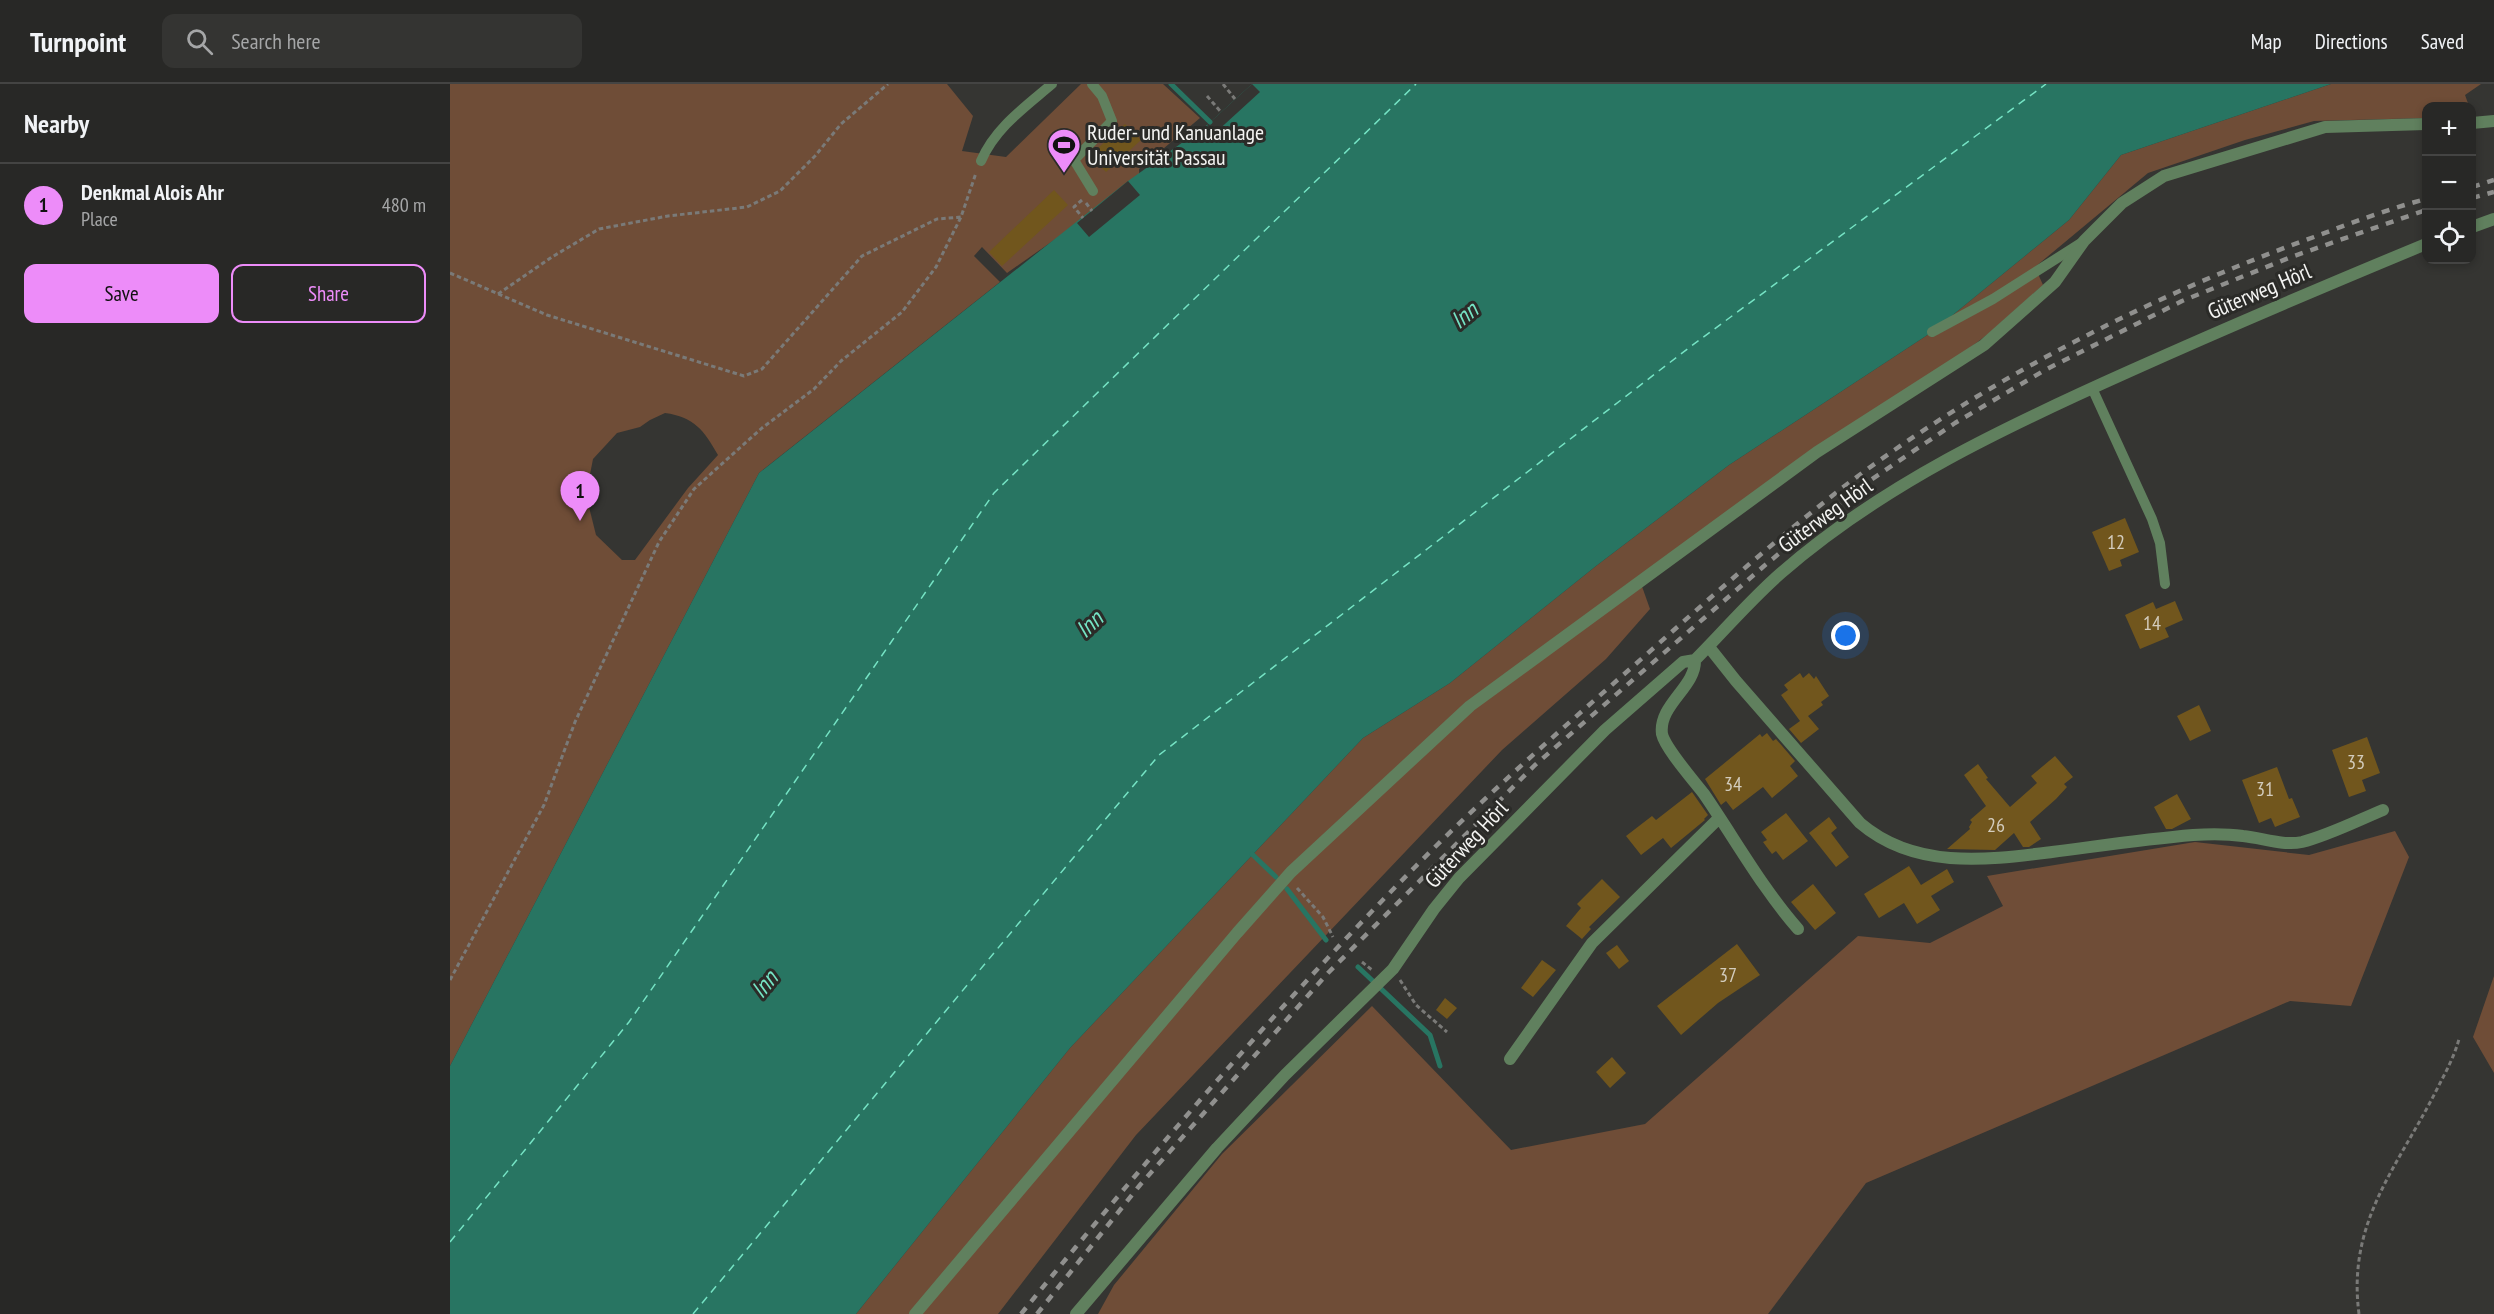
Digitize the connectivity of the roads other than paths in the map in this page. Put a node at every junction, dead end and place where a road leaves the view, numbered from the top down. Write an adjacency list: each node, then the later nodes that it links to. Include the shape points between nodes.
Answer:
1 (1052, 84): 6 (lane, via 988,143)
2 (1092, 84): 7 (lane, via 1102,96 1112,121 1074,160)
3 (2494, 122): 4 (street)
4 (2476, 123)
5 (2422, 124): 10 (street, via 2325,127 2164,176 2122,203)
6 (981, 161)
7 (1093, 191)
8 (2494, 219): 9 (street)
9 (2476, 226)
10 (2084, 241): 12 (lane, via 1993,299); 21 (street, via 2055,282 1984,345 1817,452 1470,706 1287,877)
11 (2422, 246): 13 (street, Güterweg Hörl)
12 (1932, 332)
13 (2092, 388): 14 (lane, via 2152,519 2160,543); 15 (street, Güterweg Hörl, via 1969,447 1858,515 1782,572)
14 (2164, 584)
15 (1709, 647): 16 (street, Güterweg Hörl); 17 (street, via 1860,823 1894,846 1956,859 2006,859 2195,835 2301,842)
16 (1695, 660): 18 (street, via 1696,671 1670,707 1662,734); 22 (street, Güterweg Hörl, via 1683,662 1605,730 1459,878 1393,969 1217,1148)
17 (2383, 810)
18 (1719, 818): 19 (street); 20 (street, via 1592,943)
19 (1798, 929)
20 (1510, 1059)
21 (915, 1314)
22 (1076, 1314)

